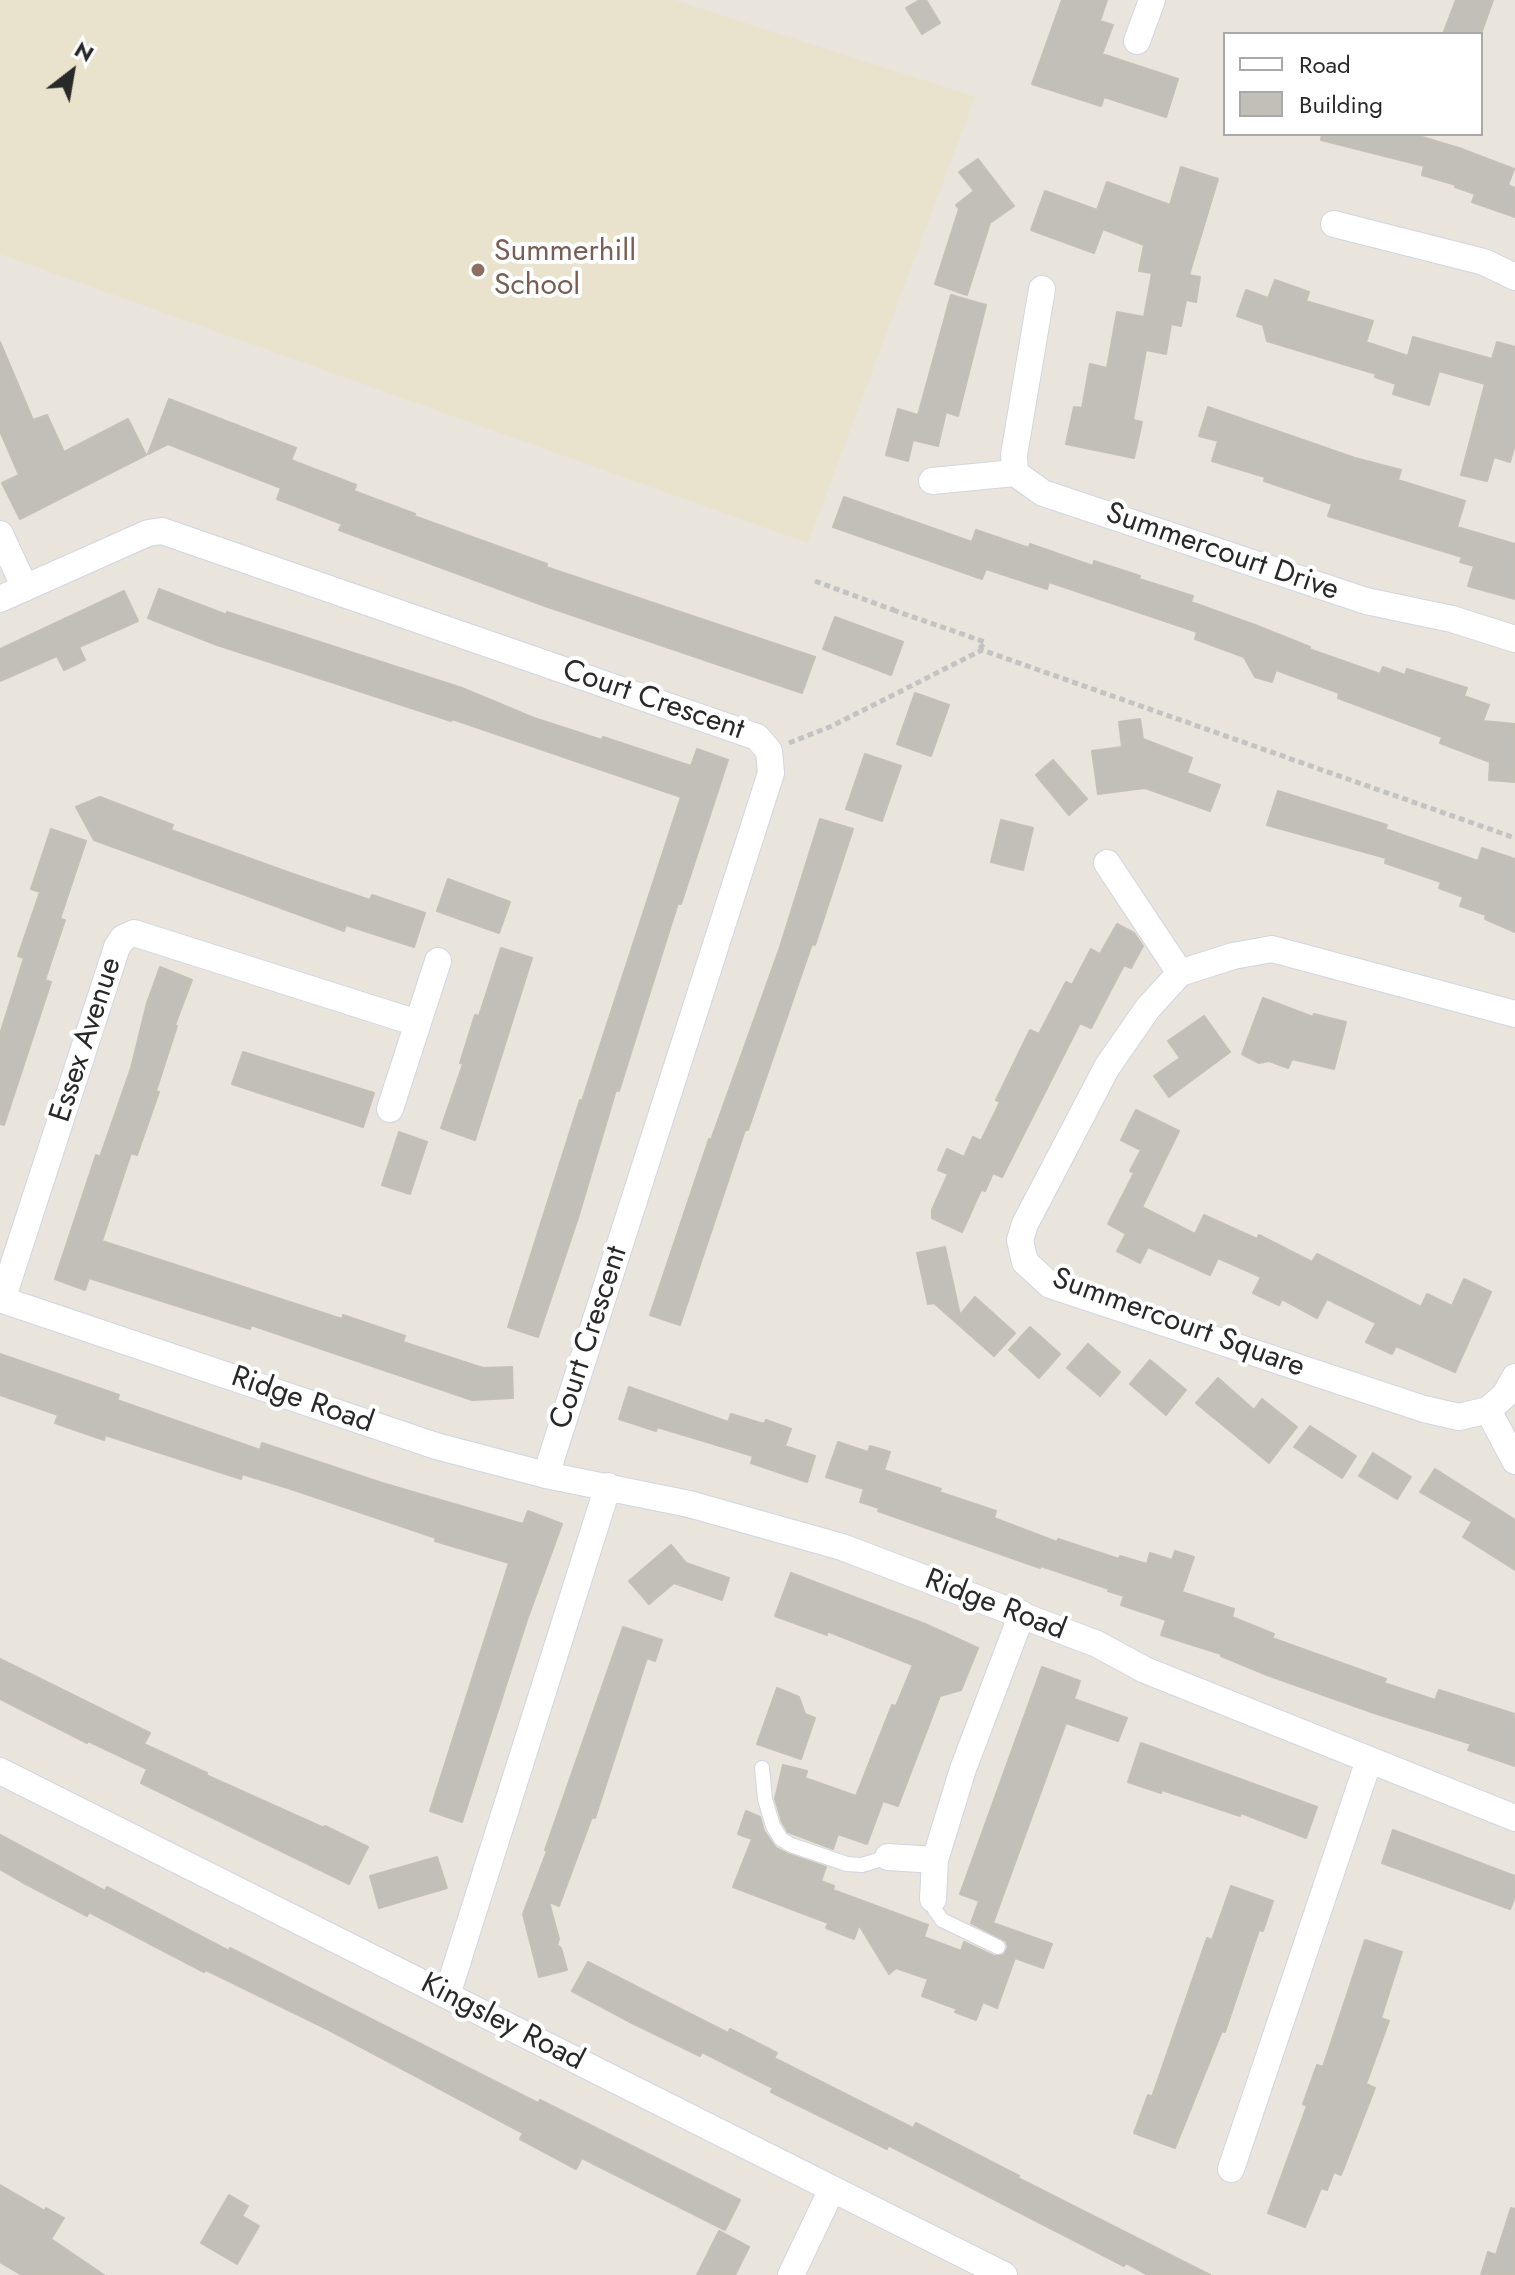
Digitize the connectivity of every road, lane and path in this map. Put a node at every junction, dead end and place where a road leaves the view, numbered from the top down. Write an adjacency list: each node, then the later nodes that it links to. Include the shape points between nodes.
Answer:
1 (1152, 0): 2 (street)
2 (1137, 41)
3 (1334, 224): 4 (street, via 1484,262)
4 (1515, 277)
5 (1042, 289): 6 (street)
6 (1015, 473): 7 (street); 12 (street, Summercourt Drive, via 1043,493 1366,601)
7 (932, 481)
8 (0, 534): 10 (street)
9 (815, 581): 13 (path, via 985,642)
10 (25, 588): 11 (street, Court Crescent); 14 (street, Court Crescent, via 162,531 757,737)
11 (0, 599)
12 (1515, 639)
13 (977, 653): 14 (path, via 832,726); 15 (path, via 982,650)
14 (769, 751): 26 (street, Court Crescent, via 771,773)
15 (1515, 838)
16 (1107, 863): 18 (street)
17 (438, 961): 20 (street)
18 (1180, 973): 19 (street, Summercourt Square, via 1272,949); 24 (street, Summercourt Square, via 1107,1067 1025,1224 1020,1240 1025,1262 1050,1285 1424,1409 1459,1417)
19 (1515, 1014)
20 (417, 1023): 21 (street); 22 (street, Essex Avenue, via 134,933 123,938)
21 (390, 1109)
22 (1, 1300): 26 (street, Ridge Road, via 436,1446)
23 (1515, 1377): 24 (street)
24 (1488, 1410): 25 (street)
25 (1515, 1461)
26 (546, 1475): 27 (street, Ridge Road)
27 (608, 1486): 28 (street, Ridge Road, via 842,1547); 37 (street)
28 (1022, 1614): 29 (street, Ridge Road); 34 (street)
29 (1369, 1760): 32 (street, Ridge Road); 38 (street)
30 (762, 1768): 33 (lane, via 765,1799 781,1839 847,1864)
31 (0, 1771): 37 (street, Kingsley Road)
32 (1515, 1818)
33 (888, 1857): 34 (street)
34 (935, 1860): 35 (street)
35 (933, 1899): 36 (lane, via 942,1920)
36 (998, 1947)
37 (447, 1995): 39 (street, Kingsley Road)
38 (1231, 2169)
39 (832, 2189): 40 (street); 41 (street, Kingsley Road)
40 (791, 2275)
41 (1004, 2275)

